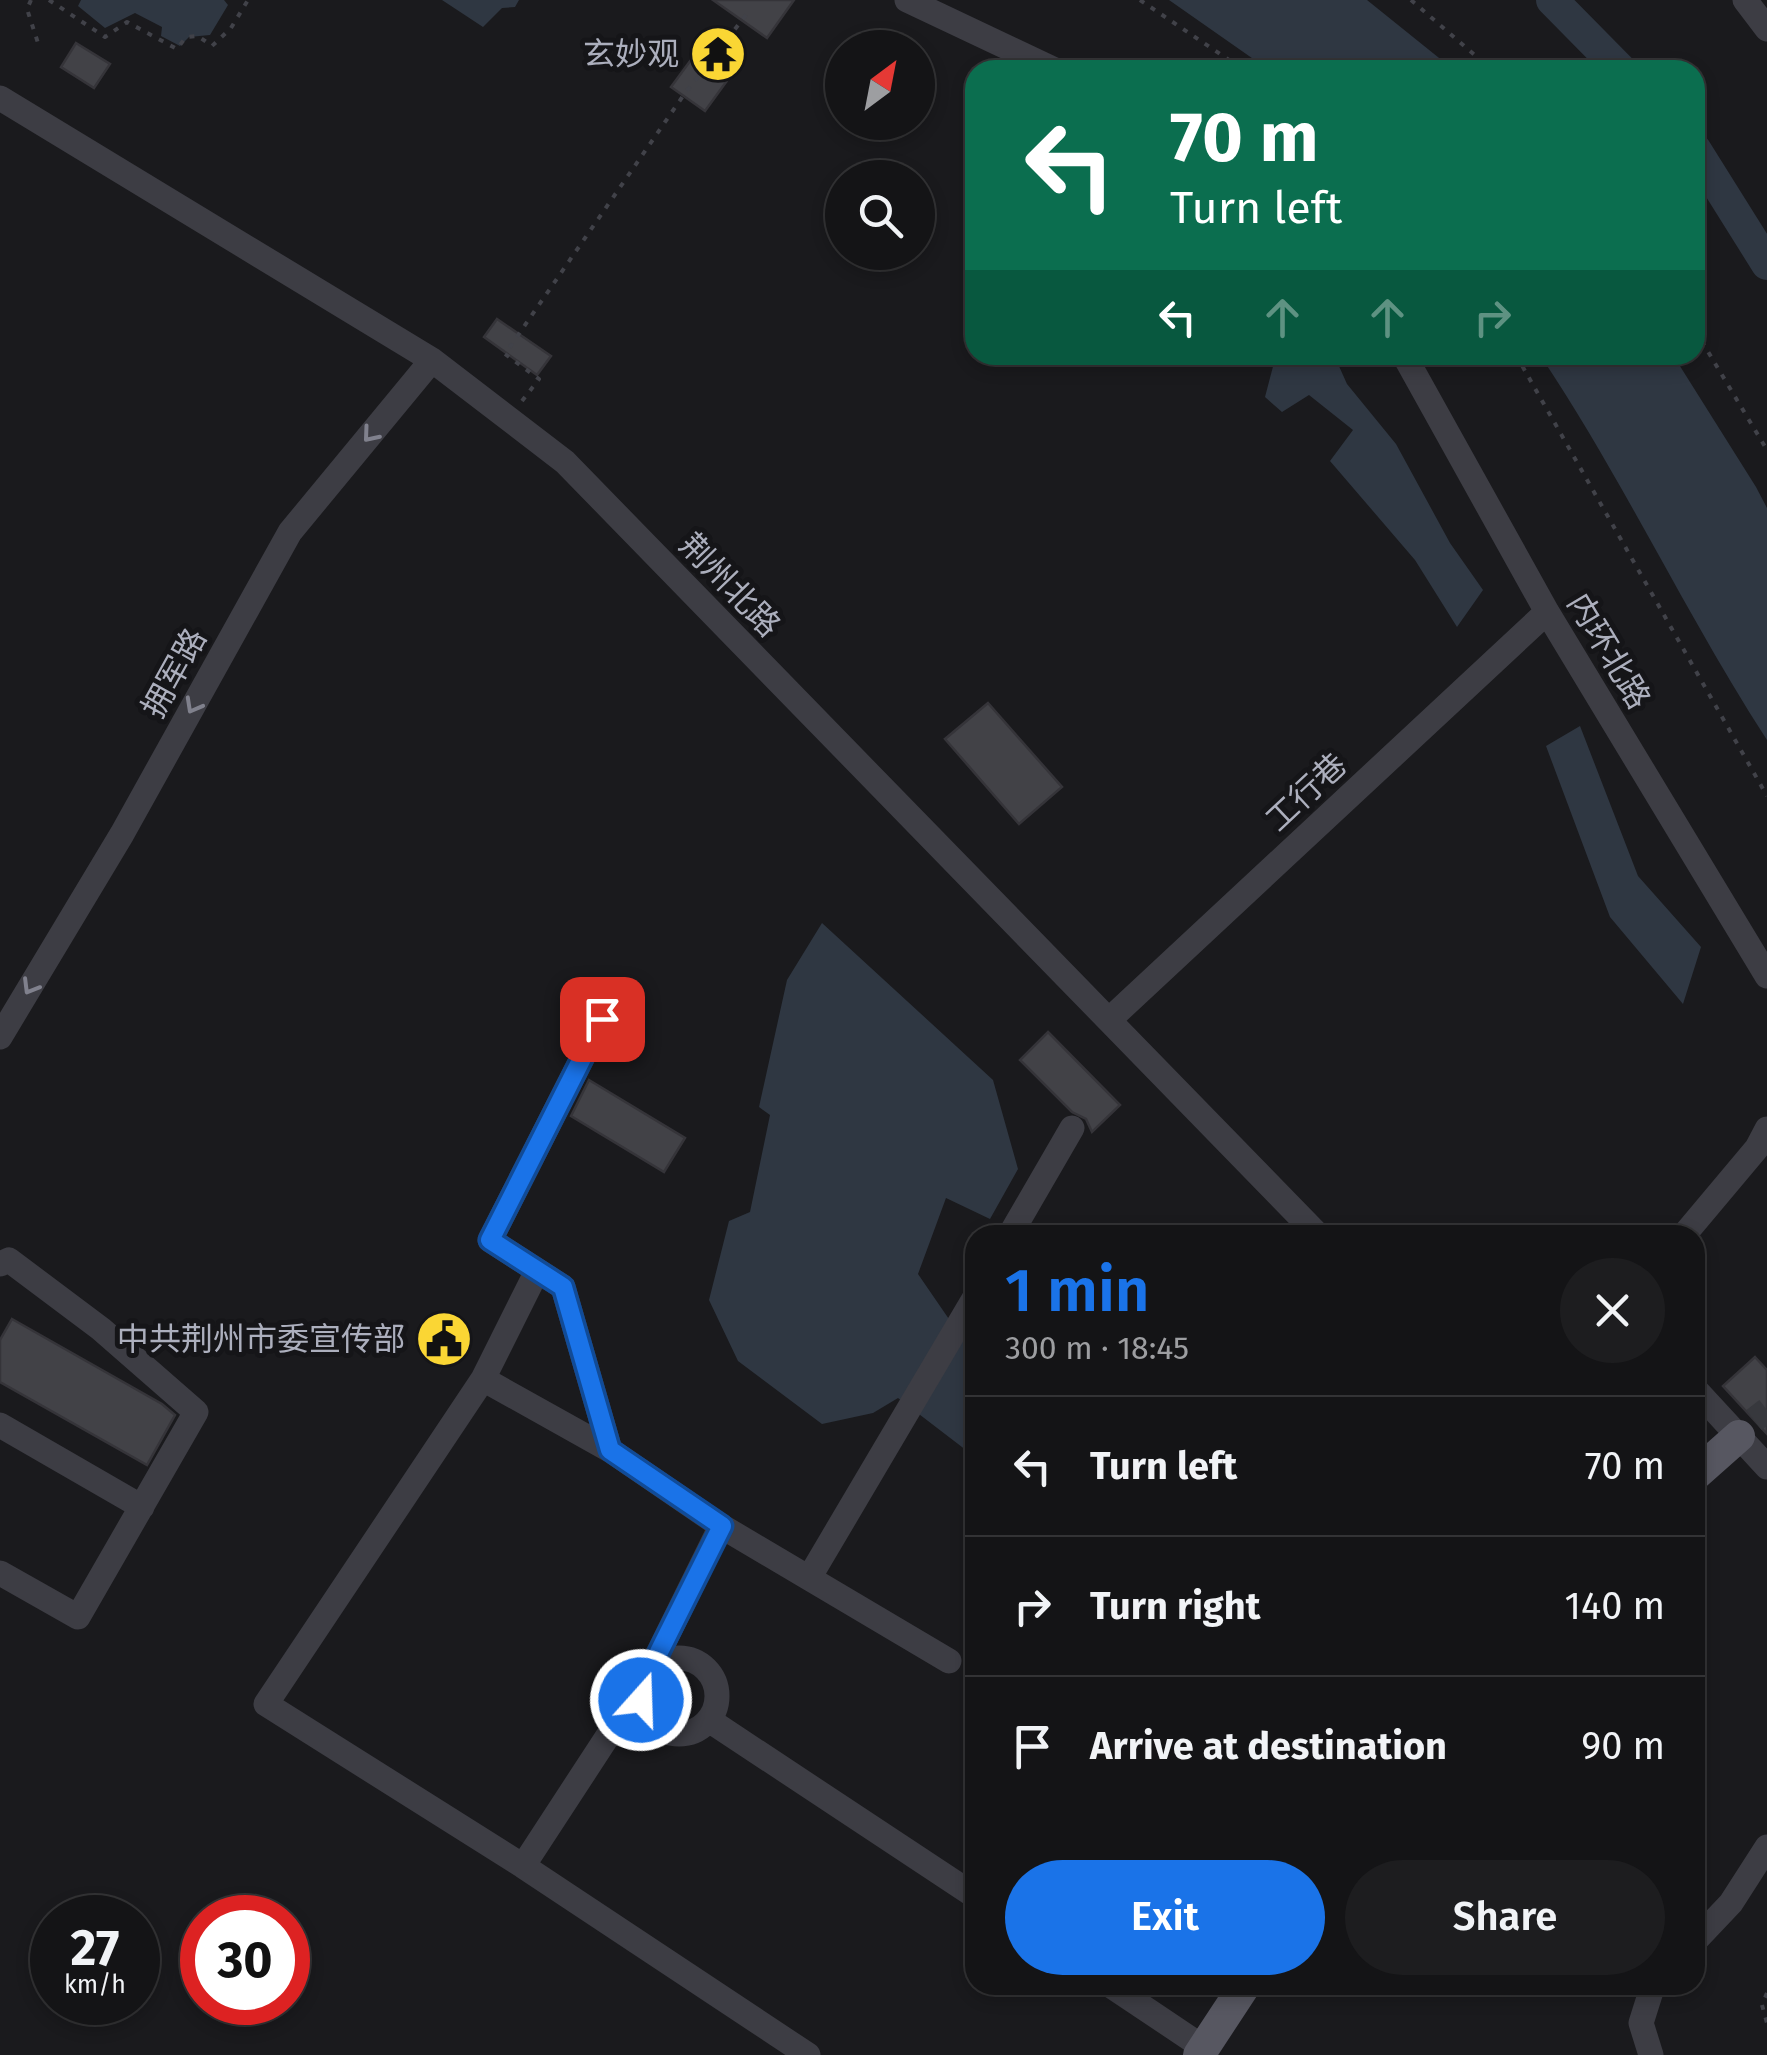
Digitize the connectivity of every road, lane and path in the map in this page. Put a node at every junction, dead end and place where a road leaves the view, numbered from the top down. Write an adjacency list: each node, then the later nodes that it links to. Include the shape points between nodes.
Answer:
1 (31, 0): 12 (path, via 27,9)
2 (49, 0): 9 (path, via 104,37 127,22 176,49 186,37 212,46)
3 (240, 0): 9 (path)
4 (248, 0): 9 (path)
5 (907, 0): 13 (street)
6 (1140, 0): 14 (path)
7 (1411, 0): 15 (path)
8 (1745, 0): 11 (street)
9 (239, 14)
10 (746, 15): 21 (path, via 506,354 539,379)
11 (1767, 29)
12 (38, 43)
13 (1035, 60)
14 (1229, 60)
15 (1480, 60)
16 (0, 98): 18 (street, 荆州北路)
17 (1705, 347): 22 (path)
18 (432, 360): 21 (street, 荆州北路); 28 (street, 拥军路, one-way to 28, via 290,532)
19 (1410, 365): 23 (street, 内环北路)
20 (1522, 365): 24 (path)
21 (508, 418): 27 (street, 荆州北路, via 564,462)
22 (1767, 450)
23 (1547, 612): 25 (street, 内环北路); 27 (street, 工行巷)
24 (1767, 796)
25 (1767, 976)
26 (602, 1019): 35 (street, via 490,1240)
27 (1108, 1020): 32 (street, 荆州北路)
28 (0, 1037)
29 (1072, 1128): 31 (street)
30 (1767, 1129): 33 (street)
31 (1016, 1225)
32 (1308, 1225)
33 (1692, 1225)
34 (0, 1264): 44 (street, via 9,1260 101,1329 196,1412)
35 (537, 1271): 37 (street); 41 (street, via 563,1287)
36 (965, 1314): 47 (street)
37 (484, 1379): 41 (street); 52 (street, via 266,1704)
38 (1705, 1397): 40 (street)
39 (0, 1425): 44 (street)
40 (1746, 1428): 42 (main road); 43 (street)
41 (610, 1450): 45 (street)
42 (1705, 1466)
43 (1767, 1467)
44 (142, 1507): 46 (street, via 78,1617)
45 (722, 1526): 47 (street); 49 (street)
46 (0, 1573)
47 (809, 1578): 48 (street)
48 (949, 1661)
49 (647, 1676): 50 (street, via 641,1700 652,1723 675,1734); 50 (street, via 678,1658 701,1665 718,1697); 52 (street)
50 (709, 1720): 53 (street)
51 (1767, 1847): 54 (street)
52 (523, 1866): 61 (street)
53 (965, 1889)
54 (1705, 1930)
55 (1767, 1993): 59 (path)
56 (1124, 1995): 60 (street)
57 (1238, 1995): 60 (main road)
58 (1650, 1995): 62 (street, via 1640,2023)
59 (1767, 2023)
60 (1202, 2051)
61 (808, 2055)
62 (1651, 2055)

